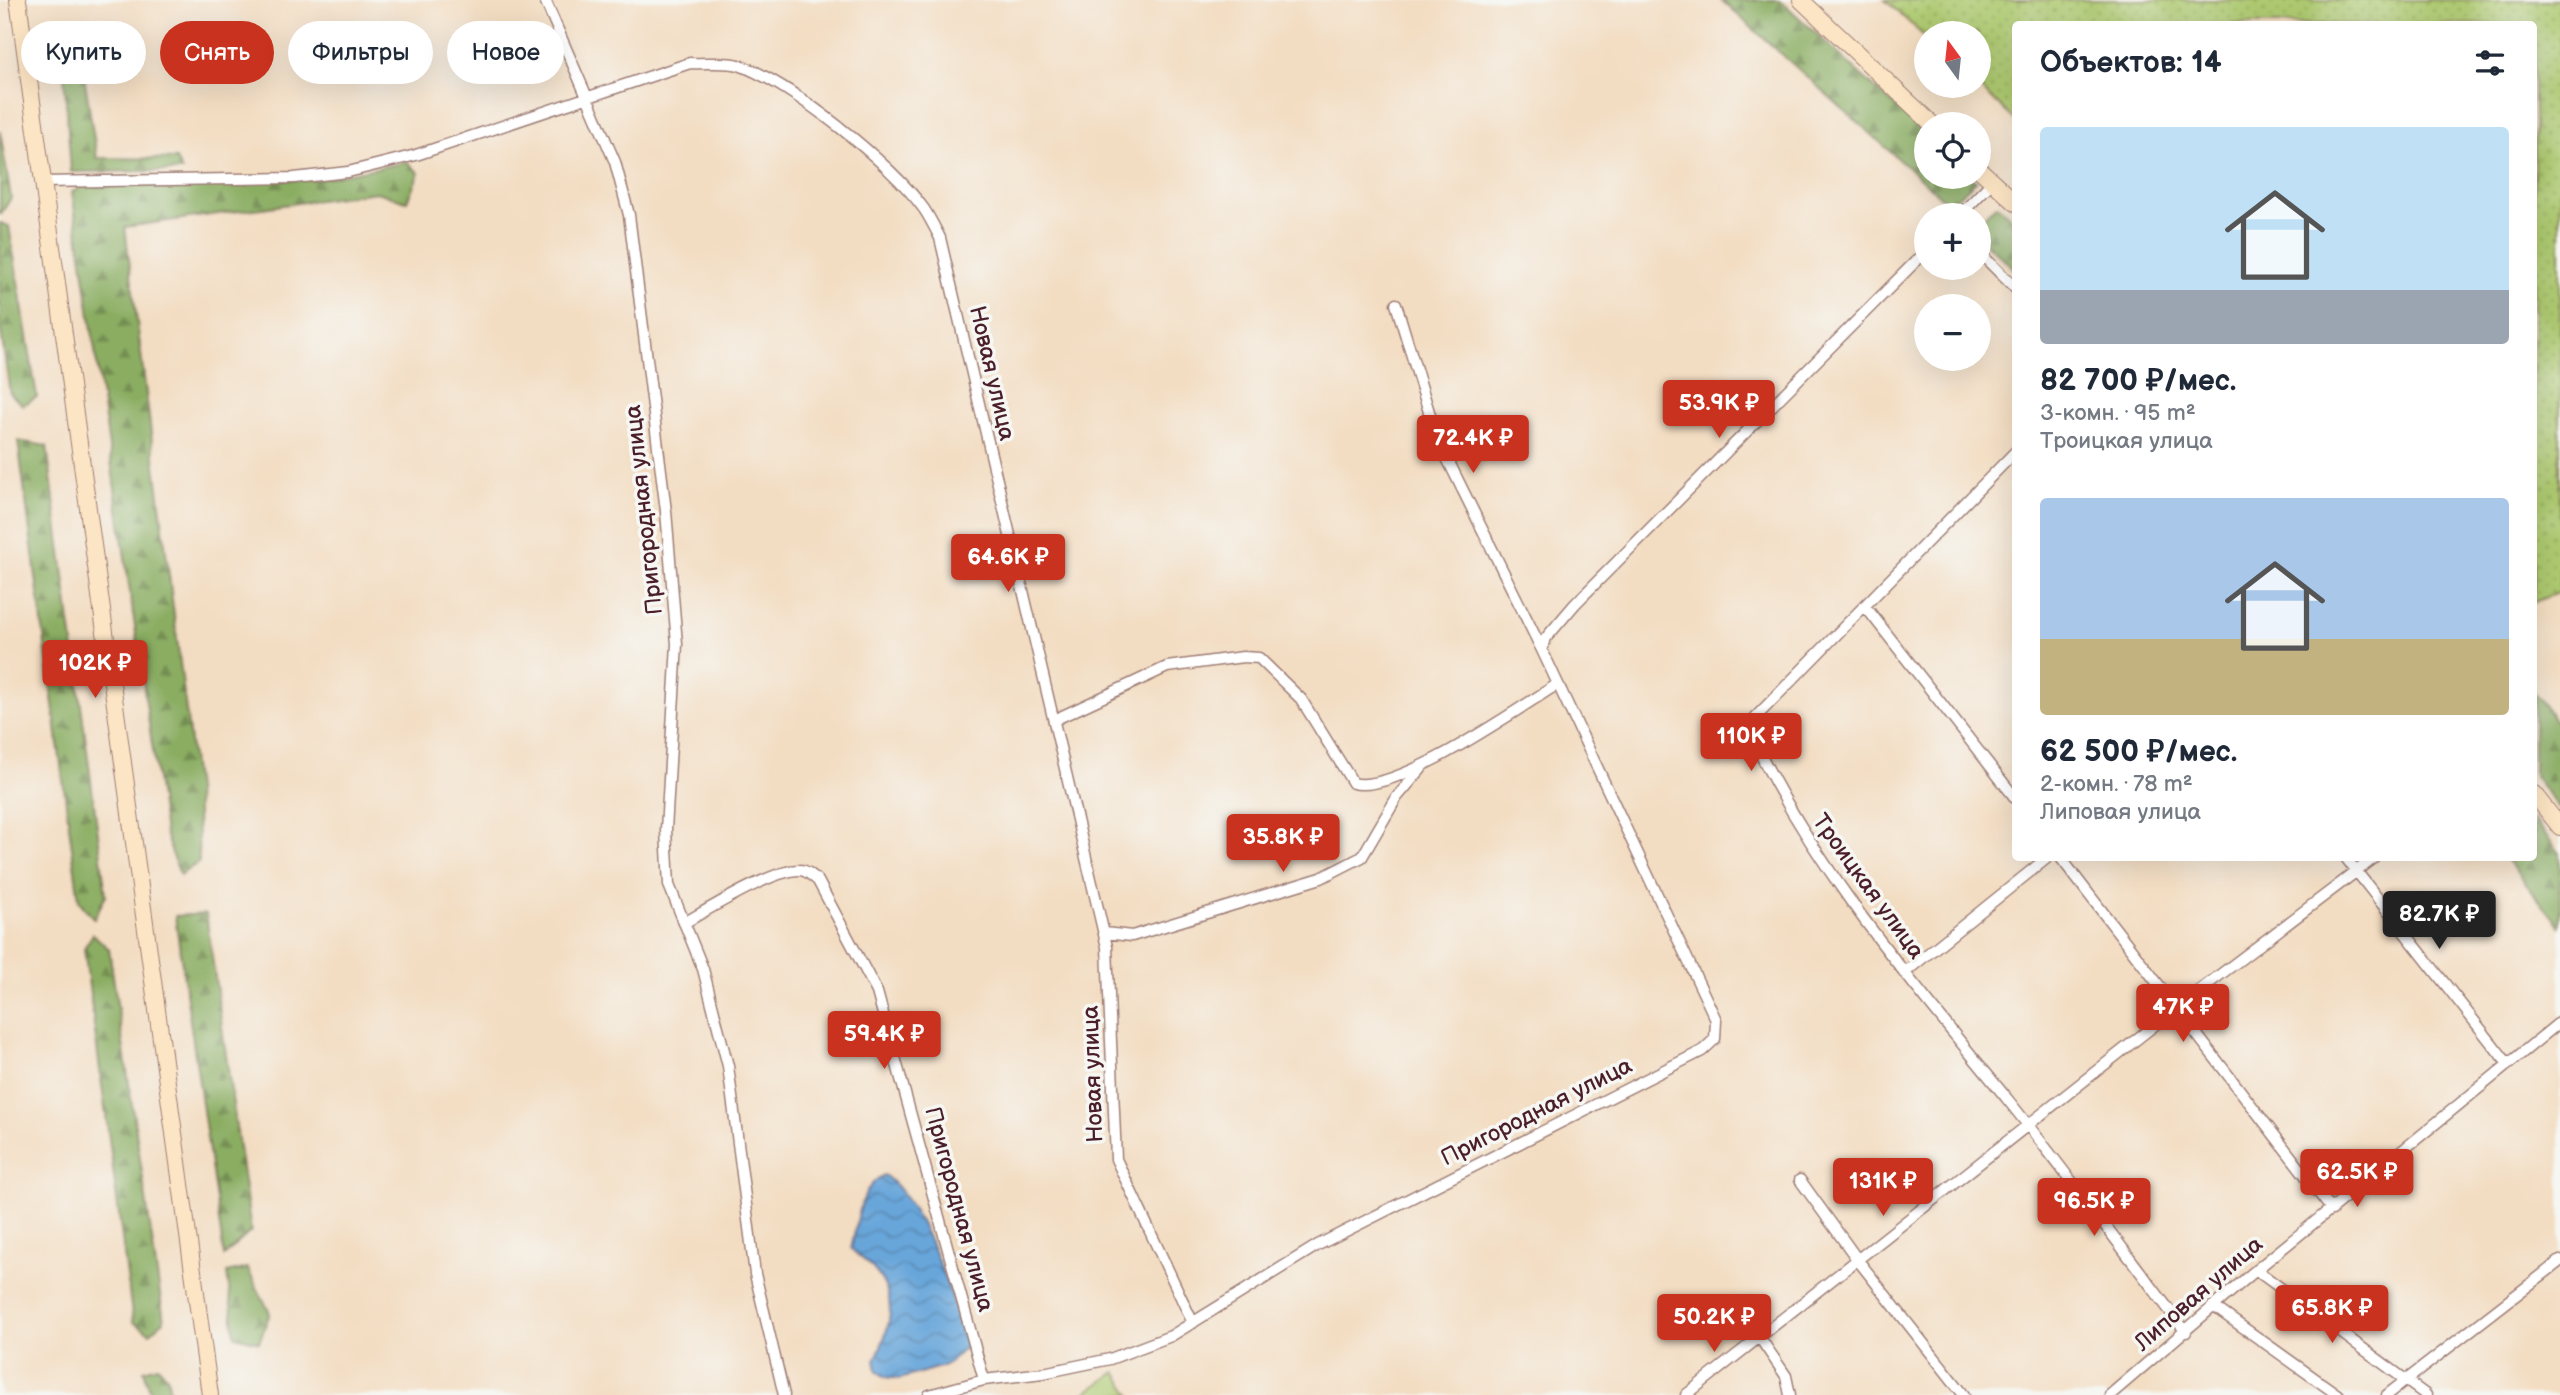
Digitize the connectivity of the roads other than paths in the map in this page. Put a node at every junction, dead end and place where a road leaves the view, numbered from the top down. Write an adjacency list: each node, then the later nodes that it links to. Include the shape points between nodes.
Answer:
1 (18, 0): 7 (street)
2 (545, 0): 4 (street, Пригородная улица)
3 (1801, 0): 5 (street)
4 (587, 99): 7 (street, Новая улица, via 416,155 348,172 294,178); 18 (street, Новая улица, via 691,64 735,64 772,79 824,114 906,187 925,210 940,238); 28 (street, Пригородная улица, via 615,162 629,215 666,511 677,644 666,831 669,885)
5 (1919, 112)
6 (1993, 181): 8 (street); 9 (street)
7 (42, 182): 46 (street)
8 (2012, 199)
9 (1972, 203)
10 (1914, 263): 16 (street, via 1575,604 1546,638)
11 (1991, 264): 12 (street)
12 (2012, 285)
13 (1396, 304): 16 (street, Пригородная улица, via 1437,438)
14 (2012, 455): 15 (street, Троицкая улица)
15 (1865, 606): 20 (street); 30 (street, Троицкая улица, via 1747,726 1801,831)
16 (1542, 650): 17 (street, Пригородная улица)
17 (1558, 684): 19 (street); 41 (street, Пригородная улица, via 1716,1020 1714,1039 1702,1051 1318,1245)
18 (1054, 720): 19 (street, via 1167,667 1259,658 1301,699 1353,783 1364,786 1409,774); 29 (street, Новая улица)
19 (1425, 764): 29 (street, via 1397,797 1362,857 1321,878 1132,936)
20 (2012, 794)
21 (2537, 798): 22 (street)
22 (2560, 827)
23 (2043, 861): 30 (street)
24 (2063, 861): 31 (street)
25 (2348, 861): 27 (street)
26 (2370, 861): 27 (street)
27 (2356, 871): 31 (street); 33 (street)
28 (684, 923): 44 (street, Пригородная улица, via 746,888 799,870 818,881 877,992); 47 (street, Пригородная улица, via 703,969 728,1066 755,1274)
29 (1104, 933): 41 (street, Новая улица, via 1116,1159)
30 (1904, 973): 34 (street, Троицкая улица)
31 (2175, 1009): 34 (street); 36 (street)
32 (2560, 1022): 33 (street, Липовая улица)
33 (2508, 1064): 36 (street, Липовая улица)
34 (2028, 1125): 37 (street); 42 (street, Троицкая улица)
35 (1800, 1180): 37 (street)
36 (2332, 1210): 39 (street, Липовая улица)
37 (1857, 1259): 43 (street); 51 (street)
38 (2560, 1261): 45 (street)
39 (2256, 1270): 40 (street, Липовая улица); 45 (street)
40 (2213, 1306): 42 (street, Липовая улица); 53 (street)
41 (1193, 1323): 44 (street, Пригородная улица, via 1110,1359)
42 (2186, 1332): 52 (street, Липовая улица)
43 (1760, 1338): 49 (street); 50 (street, via 1786,1376)
44 (984, 1380): 48 (street, Пригородная улица)
45 (2407, 1382): 54 (street); 55 (street)
46 (210, 1395)
47 (784, 1395)
48 (929, 1395)
49 (1686, 1395)
50 (1790, 1395)
51 (1964, 1395)
52 (2110, 1395)
53 (2338, 1395)
54 (2387, 1395)
55 (2426, 1395)

